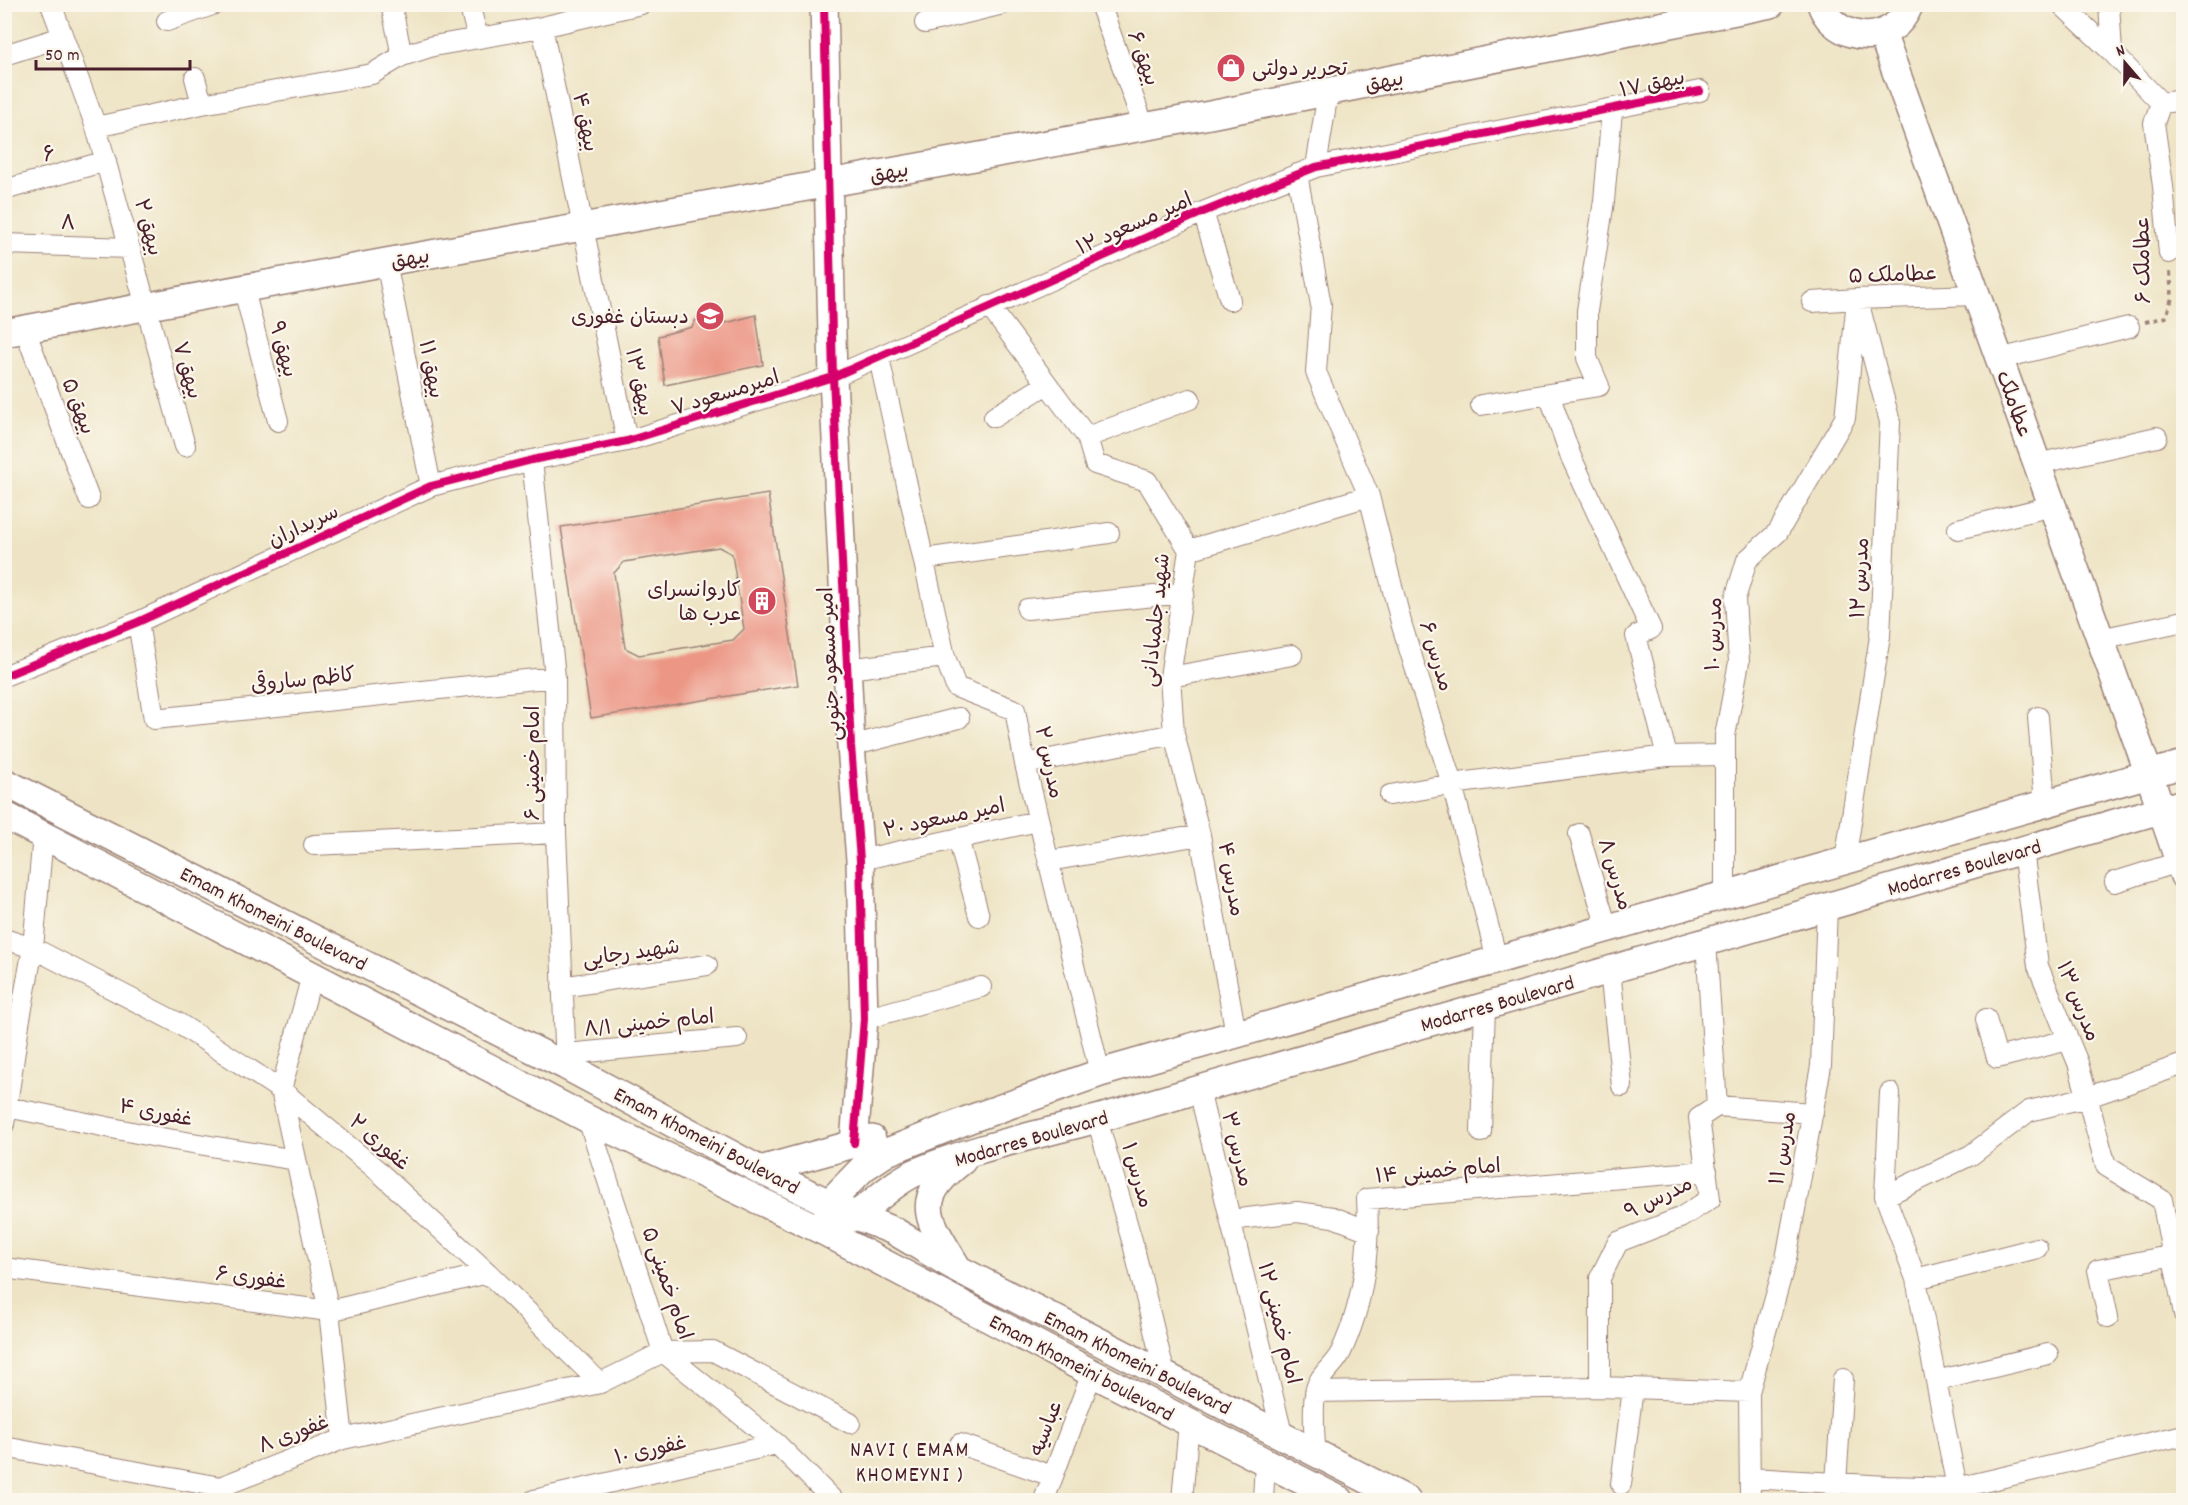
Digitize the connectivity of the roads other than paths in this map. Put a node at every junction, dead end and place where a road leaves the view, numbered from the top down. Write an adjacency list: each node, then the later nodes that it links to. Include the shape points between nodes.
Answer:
1 (51, 4): 18 (street, بیهق ۲)
2 (215, 4): 14 (street)
3 (391, 4): 22 (street)
4 (469, 4): 19 (street)
5 (641, 4): 16 (street)
6 (824, 4): 36 (main road, امیر مسعود جنوبی)
7 (1003, 4): 15 (street)
8 (1100, 4): 31 (street, بیهق ۶)
9 (1771, 4): 24 (main road, بیهق)
10 (1821, 4): 17 (main road, via 1840,29 1861,35)
11 (1910, 4): 17 (main road, via 1894,27)
12 (2061, 4): 20 (street)
13 (2109, 4): 20 (street)
14 (167, 21)
15 (925, 23)
16 (542, 27): 19 (street); 39 (street, بیهق ۴)
17 (1882, 33): 45 (main road, عطاملک)
18 (62, 37): 21 (street); 30 (street, بیهق ۲)
19 (478, 38): 22 (street)
20 (2112, 52): 27 (street)
21 (4, 55)
22 (402, 56): 28 (street, via 372,74)
23 (195, 78): 28 (street)
24 (1328, 92): 31 (main road, بیهق); 34 (street)
25 (1700, 92): 29 (street, بیهق ۱۷)
26 (2184, 100): 27 (street)
27 (2161, 103): 42 (street, عطاملک ۶, via 2154,123)
28 (202, 104): 30 (street)
29 (1612, 110): 32 (street, بیهق ۱۷); 57 (street, via 1604,201 1587,311 1587,358 1599,386)
30 (96, 127): 33 (street, بیهق ۲)
31 (1144, 127): 36 (main road, بیهق)
32 (1462, 139): 34 (street, امیر مسعود ۱۲)
33 (106, 161): 37 (street, ۶); 41 (street, بیهق ۲)
34 (1316, 167): 35 (street, امیر مسعود ۱۲)
35 (1297, 174): 38 (street, امیر مسعود ۱۲); 69 (street, مدرس ۶, via 1321,304 1316,372)
36 (827, 183): 39 (main road, بیهق); 55 (main road, امیر مسعود جنوبی)
37 (4, 190)
38 (1203, 212): 47 (street); 50 (street, امیر مسعود ۱۲)
39 (583, 227): 43 (main road, بیهق); 64 (street, بیهق ۱۳)
40 (4, 244): 41 (street, ۸)
41 (130, 248): 49 (street, بیهق ۲)
42 (2169, 253)
43 (386, 262): 44 (main road, بیهق); 68 (street, بیهق ۱۱)
44 (244, 290): 49 (main road, بیهق); 61 (street, بیهق ۹)
45 (1976, 295): 46 (street, عطاملک ۵); 54 (main road, عطاملک)
46 (1857, 299): 48 (street, عطاملک ۵); 91 (street, مدرس ۱۰, via 1845,418 1779,532 1748,560 1735,599 1739,662); 112 (street, مدرس ۱۲, via 1890,422 1880,636)
47 (1230, 300)
48 (1812, 302)
49 (145, 306): 52 (main road, بیهق); 65 (street, بیهق ۷)
50 (989, 306): 53 (street, امیر مسعود ۱۲); 56 (street, شهید جلمبادانی)
51 (2129, 327): 54 (street, عطاملک ۶)
52 (15, 332): 70 (street, بیهق ۵)
53 (879, 358): 55 (street, امیر مسعود ۱۲); 75 (street, مدرس ۲)
54 (1999, 359): 67 (main road, عطاملک)
55 (833, 377): 64 (street, امیرمسعود ۷); 83 (main road, امیر مسعود جنوبی)
56 (1047, 384): 60 (street); 62 (street, شهید جلمبادانی)
57 (1549, 394): 59 (street); 92 (street, via 1571,458 1651,629 1636,636)
58 (1190, 399): 62 (street)
59 (1481, 405)
60 (994, 417)
61 (278, 421)
62 (1087, 437): 74 (street, شهید جلمبادانی, via 1095,464 1147,481)
63 (2157, 437): 67 (street)
64 (627, 441): 66 (street, سربداران)
65 (184, 446)
66 (532, 460): 68 (street, سربداران); 85 (street, امام خمینی ۶)
67 (2037, 464): 71 (main road, عطاملک)
68 (431, 486): 79 (street, سربداران)
69 (1369, 496): 74 (street); 97 (street, مدرس ۶, via 1402,626)
70 (89, 499)
71 (2052, 506): 72 (street); 80 (main road, عطاملک)
72 (1958, 529)
73 (1109, 533): 75 (street)
74 (1189, 550): 76 (street, شهید جلمبادانی)
75 (924, 559): 82 (street, مدرس ۲)
76 (1184, 593): 77 (street); 86 (street, شهید جلمبادانی)
77 (1027, 609)
78 (2184, 621): 80 (street)
79 (138, 622): 84 (street, سربداران); 85 (street, کاظم ساروقی, via 154,719)
80 (2100, 639): 95 (main road, عطاملک)
81 (1292, 655): 86 (street)
82 (945, 657): 83 (street); 93 (street, مدرس ۲, via 956,687 1015,710)
83 (847, 669): 90 (main road, امیر مسعود جنوبی)
84 (4, 676)
85 (555, 677): 103 (street, امام خمینی ۶)
86 (1170, 677): 89 (street, شهید جلمبادانی)
87 (2038, 717): 99 (street)
88 (959, 718): 90 (street)
89 (1174, 734): 93 (street); 106 (street, مدرس ۴)
90 (851, 746): 110 (main road, امیر مسعود جنوبی)
91 (1725, 754): 92 (street); 115 (street, مدرس ۱۰)
92 (1666, 756): 97 (street)
93 (1025, 764): 102 (street, مدرس ۲)
94 (2184, 764): 95 (main road, Modarres Boulevard)
95 (2149, 774): 99 (main road, Modarres Boulevard); 100 (main road, عطاملک)
96 (4, 782): 131 (main road, Emam Khomeini Boulevard)
97 (1452, 784): 98 (street); 122 (street, مدرس ۶)
98 (1390, 795)
99 (2045, 804): 112 (main road, Modarres Boulevard)
100 (2172, 806): 109 (main road, Modarres Boulevard); 113 (main road, عطاملک)
101 (4, 815): 105 (main road, Emam Khomeini Boulevard)
102 (1038, 821): 107 (street, امیر مسعود ۲۰); 111 (street, مدرس ۲)
103 (556, 833): 108 (street); 126 (street, امام خمینی ۶)
104 (1579, 834): 118 (street, مدرس ۸)
105 (43, 835): 121 (street); 125 (main road, Emam Khomeini Boulevard)
106 (1200, 835): 111 (street); 133 (street, مدرس ۴)
107 (958, 838): 110 (street, امیر مسعود ۲۰); 117 (street)
108 (314, 845)
109 (2023, 850): 116 (main road, Modarres Boulevard); 135 (street, مدرس ۱۳, via 2038,966)
110 (860, 860): 129 (main road, امیر مسعود جنوبی)
111 (1050, 861): 139 (street, مدرس ۲)
112 (1845, 861): 115 (main road, Modarres Boulevard)
113 (2181, 869): 114 (street)
114 (2115, 882)
115 (1725, 895): 118 (main road, Modarres Boulevard)
116 (1827, 907): 120 (main road, Modarres Boulevard); 146 (street, مدرس ۱۱, via 1821,1066)
117 (979, 916)
118 (1607, 928): 122 (main road, Modarres Boulevard)
119 (4, 939): 121 (street, غفوری ۲)
120 (1706, 942): 124 (main road, Modarres Boulevard); 145 (street)
121 (33, 948): 132 (street); 141 (street, غفوری ۲, via 178,1023)
122 (1497, 960): 128 (main road); 133 (main road, Modarres Boulevard)
123 (707, 965): 126 (street, شهید رجایی)
124 (1610, 970): 128 (main road, Modarres Boulevard); 140 (street)
125 (312, 975): 136 (main road, Emam Khomeini Boulevard); 141 (street)
126 (562, 987): 137 (street, امام خمینی ۶)
127 (981, 987): 129 (street)
128 (1497, 1003): 142 (main road, Modarres Boulevard); 151 (street)
129 (864, 1018): 152 (main road, امیر مسعود جنوبی)
130 (1986, 1019): 135 (street, via 1997,1058)
131 (480, 1022): 136 (main road); 137 (main road, Emam Khomeini Boulevard)
132 (12, 1026): 147 (street)
133 (1236, 1034): 139 (main road, Modarres Boulevard)
134 (737, 1038): 137 (street, امام خمینی ۸/۱)
135 (2068, 1040): 144 (street, مدرس ۱۳)
136 (461, 1053): 148 (main road, Emam Khomeini Boulevard)
137 (566, 1060): 155 (main road, Emam Khomeini Boulevard)
138 (2184, 1064): 144 (street)
139 (1100, 1073): 149 (main road, Modarres Boulevard)
140 (1622, 1086)
141 (281, 1090): 154 (street); 167 (street, غفوری ۲, via 377,1170)
142 (1199, 1090): 150 (main road, Modarres Boulevard); 160 (street, مدرس ۳)
143 (1890, 1093): 157 (street)
144 (2088, 1097): 157 (street, via 2029,1111 1971,1155); 164 (street, مدرس ۱۳, via 2106,1166 2162,1200)
145 (1717, 1106): 146 (street); 156 (street, مدرس ۹, via 1699,1118)
146 (1813, 1113): 183 (street, مدرس ۱۱, via 1786,1259)
147 (6, 1116): 154 (street, غفوری ۴)
148 (588, 1119): 162 (main road, Emam Khomeini Boulevard); 173 (street, امام خمینی ۵)
149 (970, 1119): 152 (main road); 158 (main road, via 887,1152 863,1168)
150 (1097, 1119): 153 (main road, Modarres Boulevard); 176 (street, مدرس ۱)
151 (1481, 1132)
152 (854, 1143): 155 (main road)
153 (975, 1151): 159 (main road, Modarres Boulevard, via 917,1172); 166 (main road, via 946,1173 928,1202 933,1226)
154 (296, 1160): 170 (street)
155 (760, 1170): 158 (main road, Emam Khomeini Boulevard)
156 (1707, 1171): 161 (street, امام خمینی ۱۴, via 1368,1199); 180 (street, مدرس ۹, via 1710,1199 1680,1218 1618,1242 1600,1278)
157 (1886, 1196): 168 (street)
158 (829, 1203): 159 (main road, Emam Khomeini Boulevard); 162 (main road)
159 (856, 1216): 162 (main road, Modarres Boulevard); 166 (main road, Emam Khomeini Boulevard, via 894,1231)
160 (1231, 1220): 161 (street, via 1297,1212 1333,1217); 187 (street, امام خمینی ۱۲)
161 (1369, 1231): 182 (street, امام خمینی ۱۴, via 1368,1259 1354,1321 1340,1355 1322,1376)
162 (825, 1232): 169 (main road, Emam Khomeini boulevard)
163 (2037, 1248): 168 (street)
164 (2178, 1255): 171 (street, مدرس ۱۳); 172 (street, via 2098,1270)
165 (4, 1268): 170 (street, غفوری ۶)
166 (958, 1269): 169 (main road); 176 (main road, Emam Khomeini Boulevard)
167 (488, 1273): 170 (street, غفوری ۶); 179 (street, غفوری ۲)
168 (1916, 1279): 178 (street)
169 (942, 1294): 175 (main road, Emam Khomeini boulevard)
170 (329, 1311): 188 (street)
171 (2184, 1314)
172 (2108, 1317)
173 (663, 1352): 179 (street); 184 (street, via 713,1351); 189 (street, امام خمینی ۵)
174 (2048, 1354): 178 (street)
175 (1092, 1373): 185 (main road, Emam Khomeini boulevard); 194 (street, عباسیه)
176 (1165, 1375): 187 (main road, Emam Khomeini Boulevard)
177 (1843, 1379): 196 (street)
178 (1936, 1381): 198 (street)
179 (600, 1383): 188 (street, غفوری ۸)
180 (1600, 1387): 181 (street); 182 (street)
181 (1633, 1388): 183 (street); 197 (street)
182 (1315, 1392): 192 (street)
183 (1749, 1392): 195 (street, مدرس ۱۱)
184 (850, 1423)
185 (1189, 1423): 193 (main road, Emam Khomeini boulevard); 202 (street)
186 (2184, 1435): 198 (street)
187 (1283, 1438): 192 (main road, Emam Khomeini Boulevard)
188 (343, 1439): 191 (street, غفوری ۸, via 220,1487)
189 (777, 1444): 199 (street, غفوری ۱۰); 200 (street, امام خمینی ۵)
190 (960, 1444): 194 (street)
191 (4, 1447)
192 (1315, 1453): 205 (main road, Emam Khomeini Boulevard)
193 (1265, 1462): 203 (street); 204 (main road, Emam Khomeini boulevard)
194 (1052, 1476): 201 (street, عباسیه)
195 (1751, 1478): 196 (street); 206 (street, مدرس ۱۱)
196 (1836, 1483): 198 (street)
197 (1621, 1484)
198 (1958, 1494)
199 (534, 1500)
200 (833, 1500)
201 (1044, 1500)
202 (1182, 1500)
203 (1263, 1500)
204 (1340, 1500)
205 (1407, 1500)
206 (1750, 1500)

